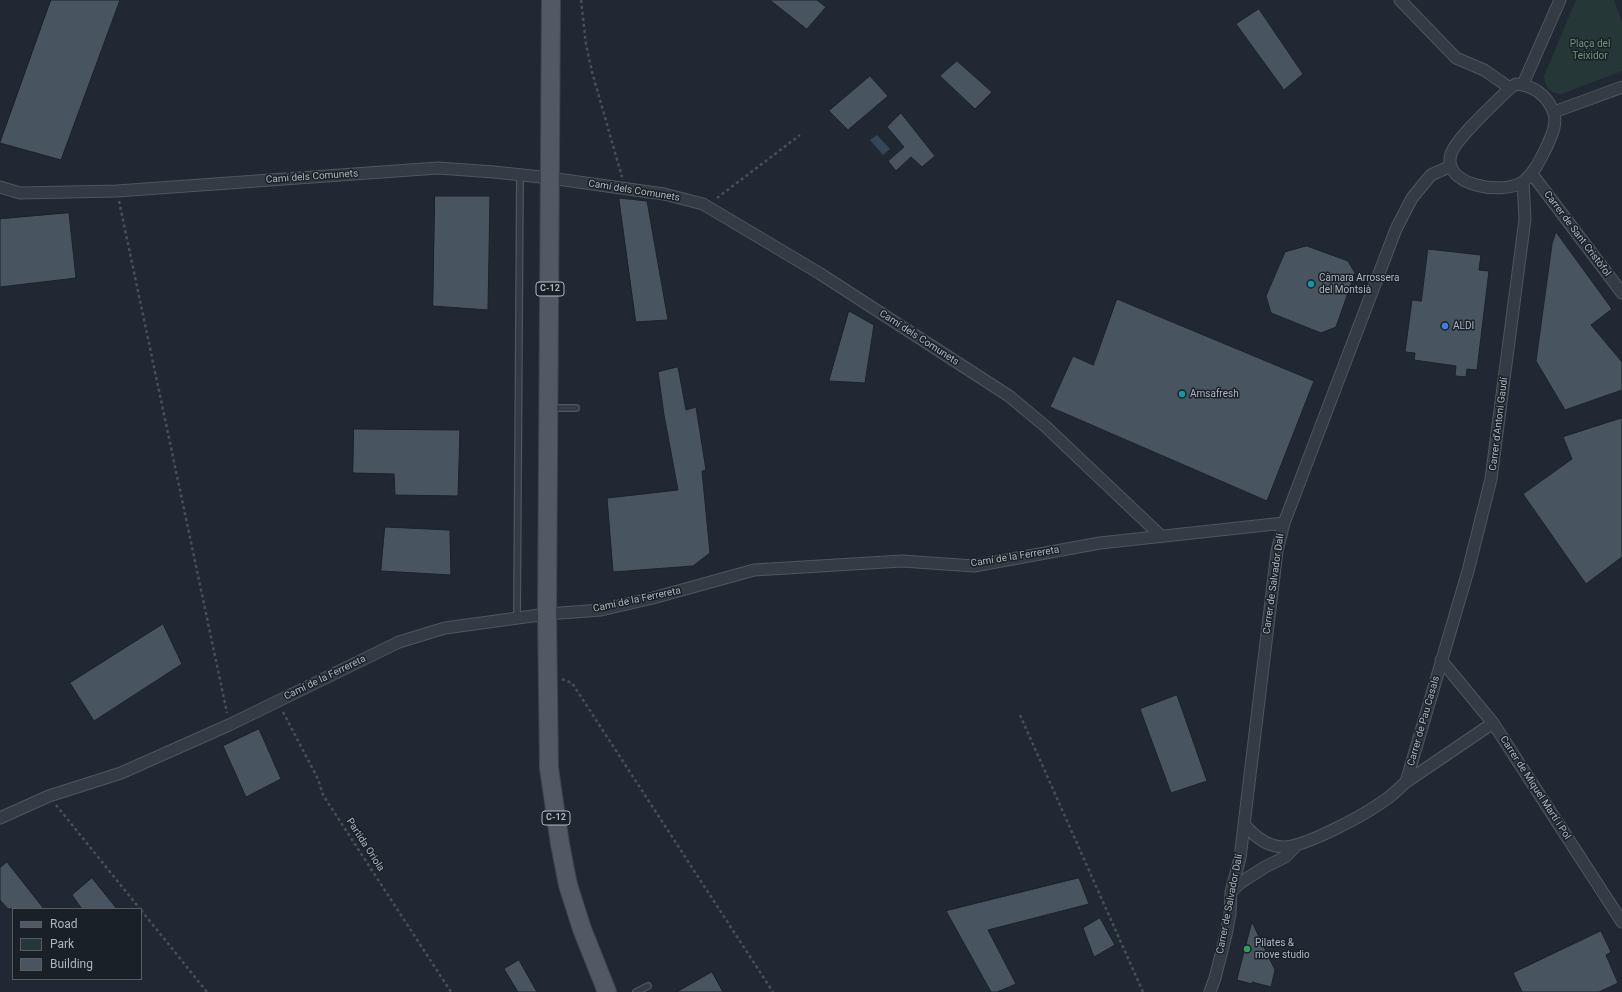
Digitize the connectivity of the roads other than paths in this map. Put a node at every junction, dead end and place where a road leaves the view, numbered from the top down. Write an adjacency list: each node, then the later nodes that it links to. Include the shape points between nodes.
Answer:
1 (551, 0): 11 (main road, C-12)
2 (1400, 0): 6 (street, via 1456,58 1484,70)
3 (1560, 0): 4 (street)
4 (1523, 84): 6 (street, via 1516,84); 7 (street, via 1535,88)
5 (1622, 87): 7 (street)
6 (1510, 88): 8 (street, via 1460,139 1451,154)
7 (1554, 112): 9 (street, via 1552,135)
8 (1451, 166): 12 (street, via 1459,177 1475,185 1492,188 1513,186); 17 (street, Carrer de Salvador Dalí, via 1431,175 1412,198 1396,229)
9 (1532, 174): 12 (street); 14 (street, Carrer de Sant Cristòfol)
10 (520, 175): 11 (street, Camí dels Comunets); 13 (street, Camí dels Comunets, via 438,168 117,191 20,193); 20 (lane)
11 (550, 178): 15 (main road, C-12); 18 (street, Camí dels Comunets, via 664,194 706,206 819,273 1009,396 1045,426)
12 (1523, 182): 21 (street, Carrer d'Antoni Gaudí, via 1525,219 1491,479 1468,571)
13 (0, 187)
14 (1622, 294)
15 (548, 408): 16 (lane); 19 (main road, C-12)
16 (576, 408)
17 (1284, 523): 18 (street, Camí de la Ferrereta); 25 (street, Carrer de Salvador Dalí, via 1277,551)
18 (1161, 536): 19 (street, Camí de la Ferrereta, via 1100,543 974,566 902,561 754,570 601,610)
19 (547, 614): 20 (street, Camí de la Ferrereta); 30 (main road, C-12, via 549,768 560,844 568,885 595,965)
20 (517, 618): 24 (street, Camí de la Ferrereta, via 445,628 399,642 229,725 121,773 49,796)
21 (1441, 660): 22 (street, Carrer de Miquel Martí i Pol); 23 (street, Carrer de Pau Casals)
22 (1493, 723): 23 (street, Carrer de Pau Casals); 28 (street, Carrer de Miquel Martí i Pol)
23 (1406, 782): 26 (street, Carrer de Pau Casals, via 1385,800 1337,828)
24 (0, 818)
25 (1244, 824): 26 (street, Carrer de Pau Casals, via 1253,835 1270,844 1282,847); 27 (street, Carrer de Salvador Dalí, via 1240,858)
26 (1297, 845): 27 (street, via 1285,857 1240,883)
27 (1231, 892): 32 (street, Carrer de Salvador Dalí, via 1226,935)
28 (1622, 922)
29 (648, 986): 31 (lane)
30 (607, 992)
31 (636, 992)
32 (1210, 992)

